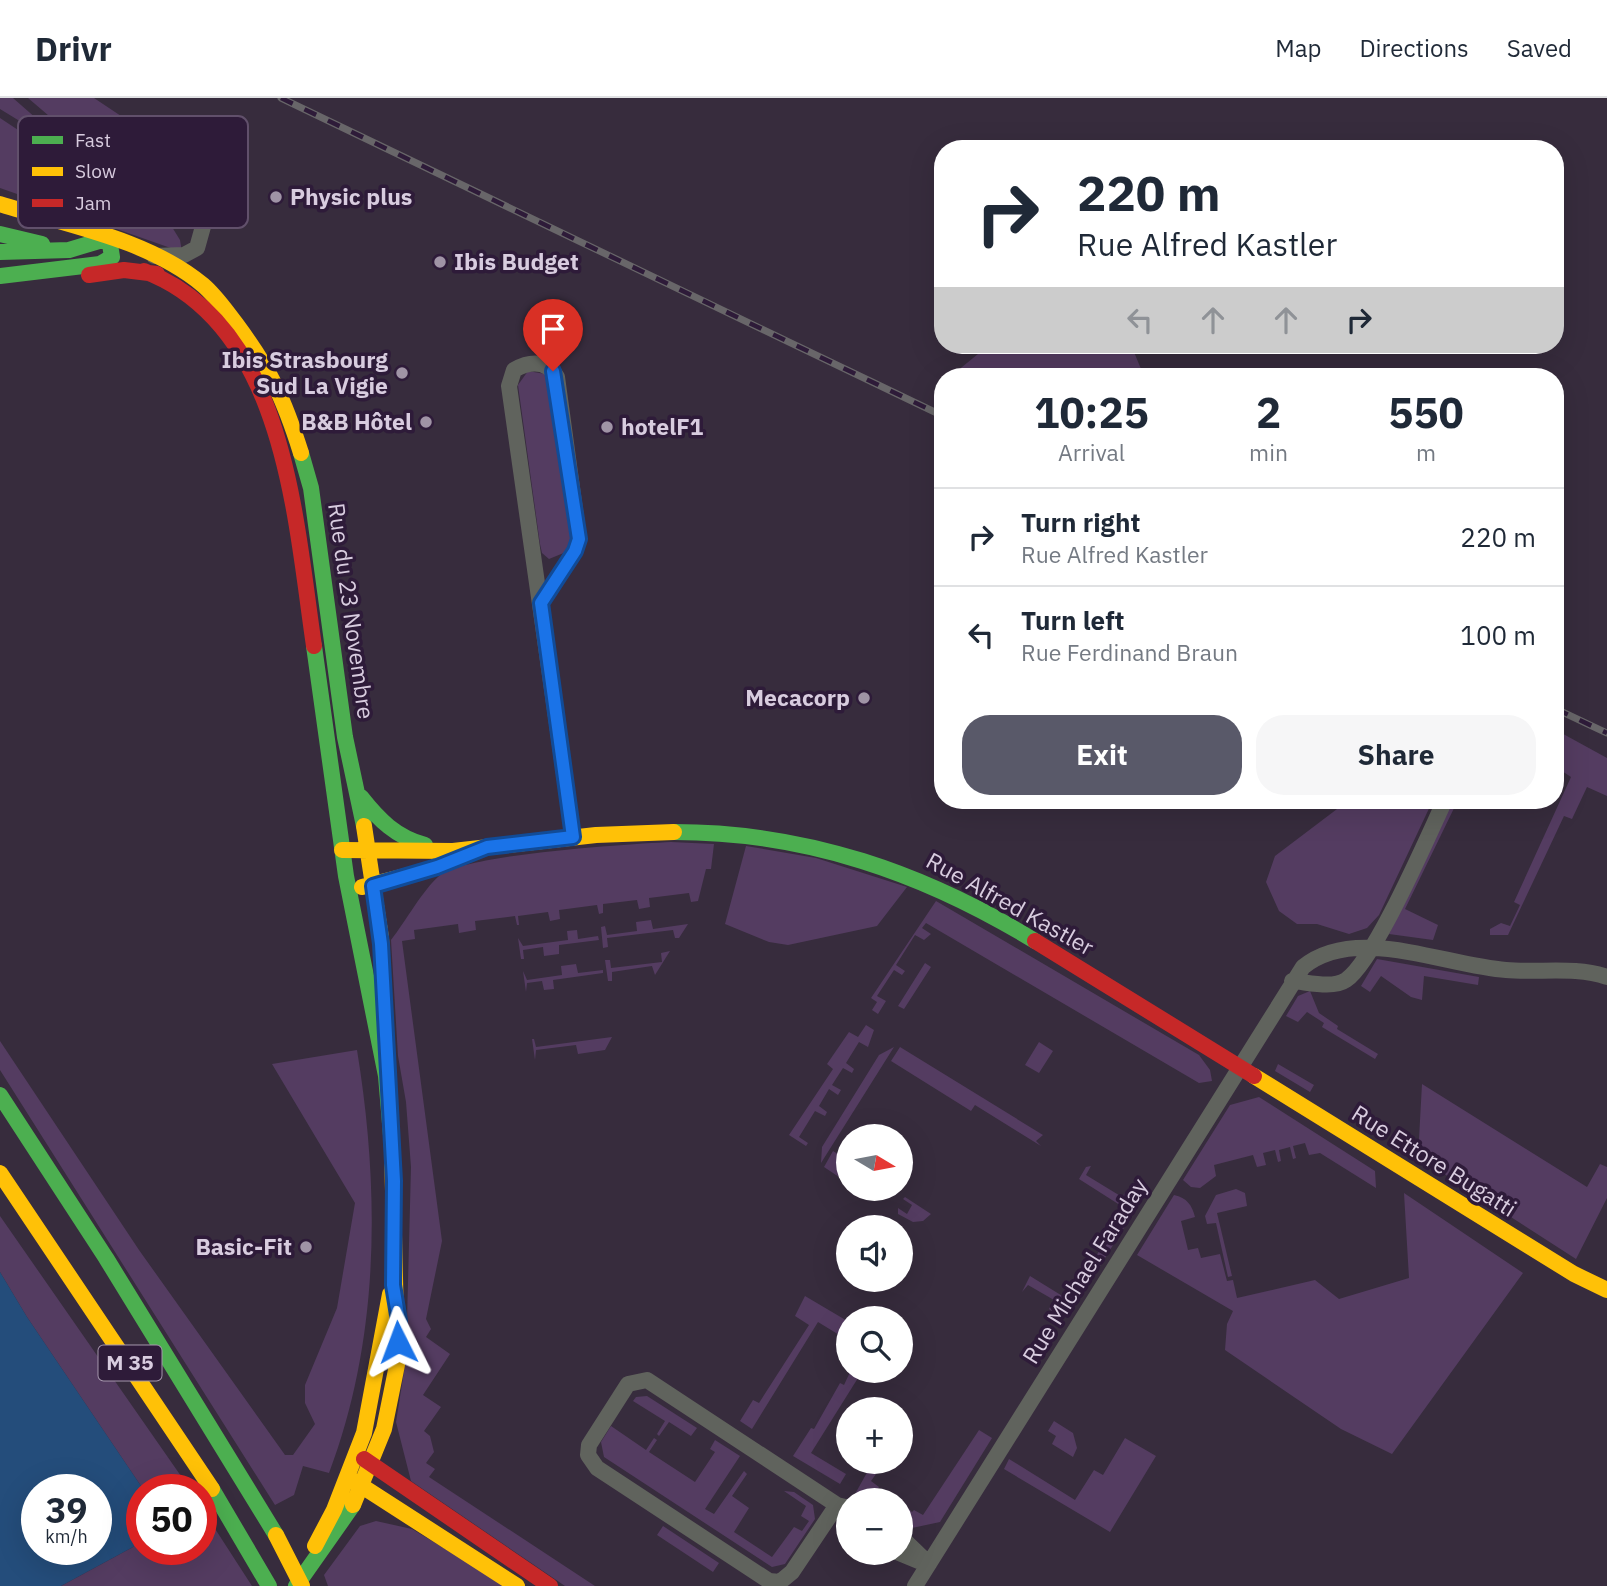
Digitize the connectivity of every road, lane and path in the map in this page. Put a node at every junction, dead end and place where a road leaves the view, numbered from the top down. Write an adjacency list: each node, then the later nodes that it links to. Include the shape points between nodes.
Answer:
1 (0, 204): 2 (main road, Rue du 23 Novembre)
2 (18, 210)
3 (77, 228): 6 (main road, Rue du 23 Novembre)
4 (203, 228): 9 (street, via 197,248 184,255)
5 (0, 234): 7 (main road)
6 (109, 238): 7 (main road); 9 (main road, Rue du 23 Novembre); 10 (main road, via 113,251)
7 (69, 250): 8 (main road); 10 (main road)
8 (0, 251)
9 (155, 256): 10 (street); 15 (main road, Rue du 23 Novembre, via 215,296 268,367 289,414 311,488 345,737)
10 (106, 261): 11 (main road); 12 (main road)
11 (157, 274): 13 (main road, via 124,270); 21 (main road, via 190,294 218,324 267,406 289,476)
12 (0, 276)
13 (0, 287)
14 (541, 603): 14 (street, via 579,539 556,377 550,367 540,363 514,370 509,386); 17 (street)
15 (358, 793): 19 (main road, Rue du 23 Novembre); 20 (main road, via 380,823 406,841)
16 (1440, 809): 24 (street)
17 (573, 837): 18 (main road, Rue Alfred Kastler); 27 (main road, Rue Alfred Kastler, via 730,832 801,841 886,865 986,911)
18 (487, 847): 20 (main road, Rue Alfred Kastler); 22 (main road, Rue Alfred Kastler)
19 (369, 849): 20 (main road, Rue Alfred Kastler); 21 (main road, Rue Alfred Kastler); 22 (main road, Rue du 23 Novembre)
20 (452, 849)
21 (342, 850): 23 (main road)
22 (373, 886): 23 (main road, Rue Alfred Kastler); 28 (main road, Rue du 23 Novembre)
23 (350, 888): 28 (main road)
24 (1370, 948): 25 (street, Rue Michael Faraday, via 1503,970); 26 (street, Rue Michael Faraday, via 1314,959); 26 (street, via 1342,982)
25 (1607, 977)
26 (1293, 981): 27 (street, Rue Michael Faraday)
27 (1238, 1067): 33 (main road, Rue Ettore Bugatti); 42 (street, Rue Michael Faraday)
28 (386, 1078): 32 (main road, via 394,1181)
29 (0, 1096): 34 (main road, via 91,1232)
30 (0, 1126): 34 (main road, M 35)
31 (0, 1173): 43 (main road, M 35, via 195,1460)
32 (393, 1285): 35 (main road, via 371,1406); 36 (main road, via 399,1321 397,1363)
33 (1607, 1290)
34 (159, 1348): 45 (main road, M 35, bridge, via 276,1535)
35 (357, 1455): 36 (main road); 37 (main road)
36 (374, 1465): 38 (main road); 47 (main road)
37 (348, 1477): 38 (main road); 44 (main road)
38 (365, 1487): 44 (main road, via 337,1536); 46 (main road)
39 (843, 1506): 39 (street, via 648,1380 628,1384 589,1445 588,1455 597,1468 769,1581 780,1582 792,1572)
40 (913, 1549): 42 (street)
41 (913, 1558): 42 (street)
42 (929, 1564): 48 (street, Rue Michael Faraday)
43 (269, 1586)
44 (295, 1586)
45 (302, 1586)
46 (517, 1586)
47 (550, 1586)
48 (915, 1586)

